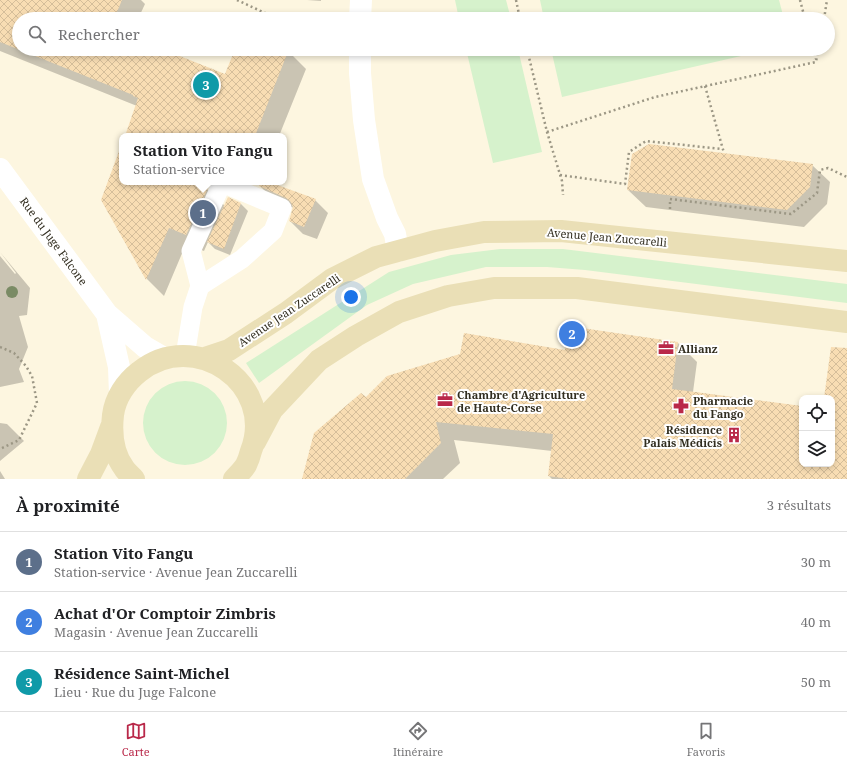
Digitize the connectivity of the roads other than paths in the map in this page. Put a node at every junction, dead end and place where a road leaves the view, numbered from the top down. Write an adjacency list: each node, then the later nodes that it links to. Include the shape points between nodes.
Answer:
1 (360, 0): 2 (street)
2 (360, 12)
3 (360, 56): 7 (street, via 364,120 373,179 395,234)
4 (0, 169): 10 (street, Rue du Juge Falcone)
5 (221, 185): 9 (lane, via 191,251)
6 (227, 185): 9 (lane, via 282,208 274,231 242,259)
7 (398, 251): 8 (main road, Avenue Jean Zuccarelli, via 484,232 561,231); 12 (main road, Avenue Jean Zuccarelli, via 376,257 332,279 229,350)
8 (847, 261)
9 (200, 286): 12 (lane, via 193,307)
10 (107, 314): 12 (street, Rue du Juge Falcone, via 146,347); 13 (street, Rue du Juge Falcone, via 119,367)
11 (847, 322): 15 (main road, via 578,288 494,288 448,296 399,312 320,360 272,410)
12 (185, 357): 13 (main road, Avenue Jean Zuccarelli, via 147,366 131,378); 15 (main road, via 224,368 240,382 251,400 256,420)
13 (120, 394): 14 (main road, Avenue Jean Zuccarelli, via 114,410)
14 (112, 427): 16 (main road); 17 (main road, via 114,448 124,468)
15 (255, 442): 18 (main road, via 246,465)
16 (88, 479)
17 (134, 479)
18 (234, 479)

